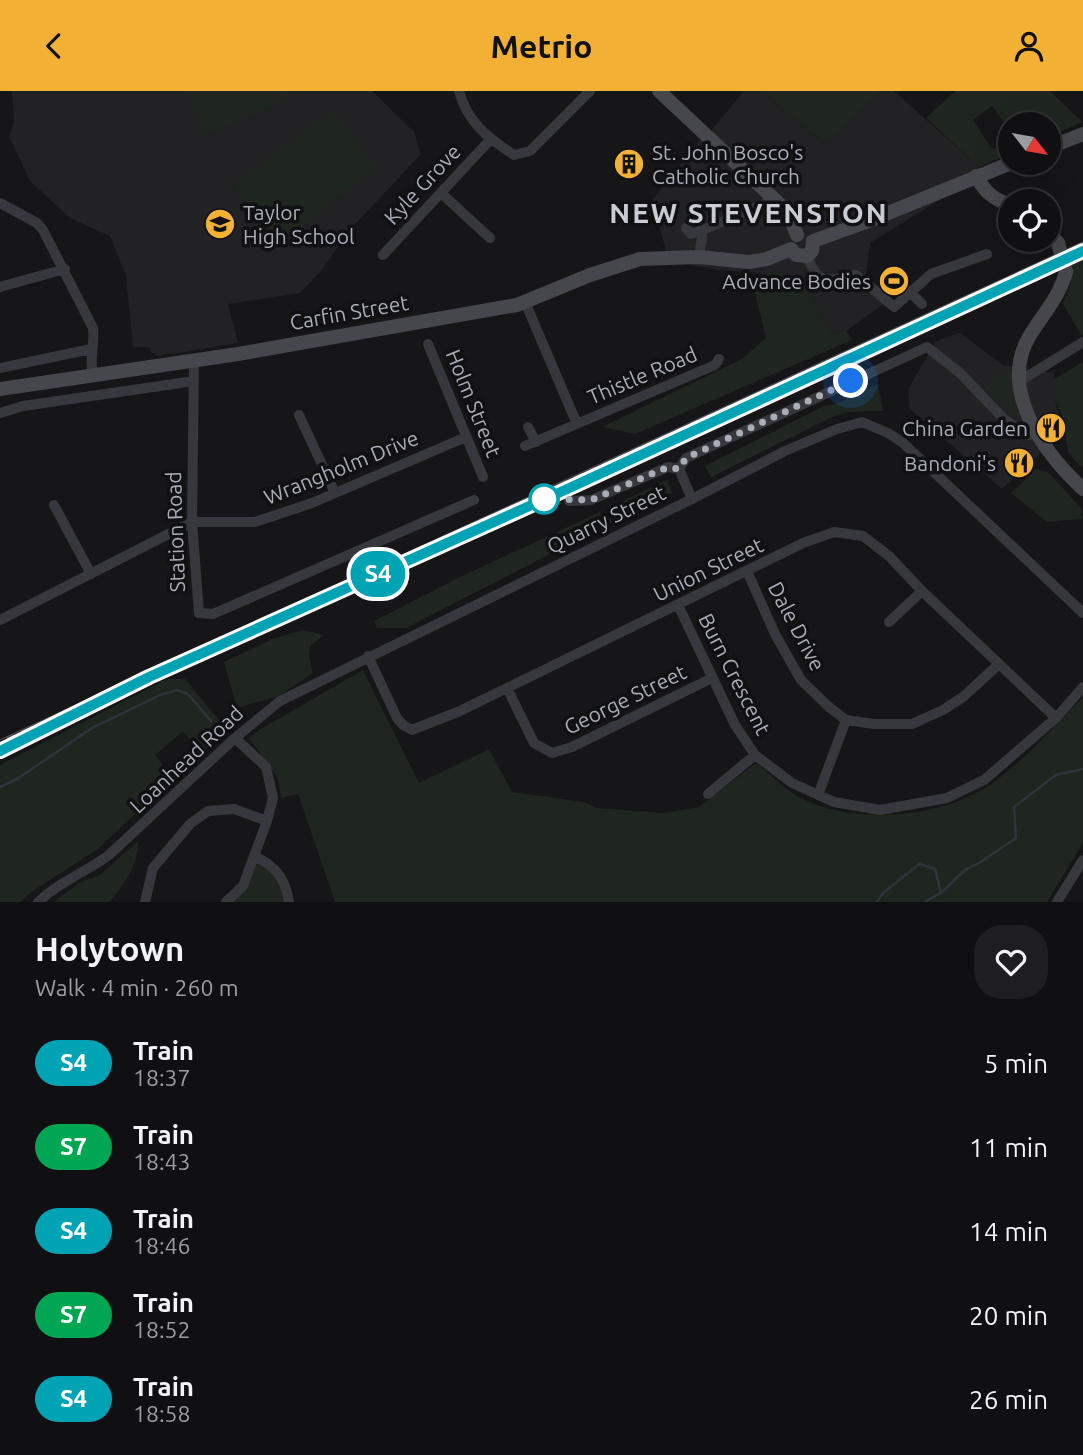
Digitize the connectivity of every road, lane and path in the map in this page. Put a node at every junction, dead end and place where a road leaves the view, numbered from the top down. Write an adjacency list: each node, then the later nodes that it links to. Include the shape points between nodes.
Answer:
1 (459, 91): 5 (street, via 464,109)
2 (590, 91): 5 (street, via 530,151 514,155)
3 (659, 91): 10 (main road)
4 (1083, 134): 6 (main road)
5 (490, 140): 9 (street, Kyle Grove)
6 (1061, 143)
7 (998, 168): 8 (main road)
8 (976, 176): 11 (main road, via 984,190); 17 (main road)
9 (441, 193): 16 (street); 21 (street, Kyle Grove)
10 (773, 198): 14 (street); 15 (main road, via 788,212)
11 (998, 200)
12 (0, 203): 24 (street, via 43,229)
13 (686, 228): 14 (street, via 691,234)
14 (703, 230): 23 (street)
15 (797, 235): 17 (main road); 18 (main road, via 790,243)
16 (490, 238)
17 (813, 241): 22 (main road)
18 (791, 250): 22 (main road); 23 (main road, Carfin Street, via 748,262)
19 (1058, 252): 37 (main road, bridge, via 1066,272 1061,290 1028,338 1021,356)
20 (987, 254): 26 (street, via 930,274)
21 (383, 255)
22 (807, 256): 26 (street, via 823,281 856,275 894,307)
23 (699, 257): 27 (main road, Carfin Street, via 640,259)
24 (65, 269): 25 (street); 31 (street, via 93,328)
25 (0, 287)
26 (911, 292): 28 (street)
27 (525, 302): 33 (main road, Carfin Street); 41 (street)
28 (922, 304)
29 (1083, 342): 37 (street)
30 (428, 344): 44 (street, Holm Street)
31 (91, 349): 34 (street); 35 (street)
32 (719, 359): 41 (street, Thistle Road, via 715,365)
33 (194, 361): 35 (main road, Carfin Street); 36 (street, Station Road)
34 (0, 368)
35 (93, 375): 38 (main road, Carfin Street)
36 (194, 380): 39 (street, via 23,405); 55 (street, Station Road)
37 (1020, 381): 43 (main road, via 1029,419)
38 (0, 389)
39 (0, 413)
40 (299, 415): 50 (street)
41 (577, 424): 45 (street, Thistle Road)
42 (528, 427): 45 (street)
43 (1038, 434): 47 (street, via 1027,435 1003,418 960,373 927,347 686,458); 49 (main road)
44 (466, 437): 48 (street, Holm Street); 50 (street, Wrangholm Drive)
45 (536, 442): 46 (street, Thistle Road)
46 (525, 446)
47 (679, 469): 51 (street); 53 (street, via 668,467 591,500)
48 (483, 477)
49 (1083, 489)
50 (335, 493): 55 (street, Wrangholm Drive, via 255,522)
51 (692, 499): 60 (street, Quarry Street, via 785,451 862,422 902,442); 63 (street, Quarry Street)
52 (474, 500): 55 (street, Station Road, via 213,614 199,613)
53 (569, 501)
54 (54, 505): 57 (street)
55 (192, 521): 57 (street, Wrangholm Drive)
56 (747, 571): 58 (street, Union Street, via 834,532 863,536); 59 (street, Union Street); 69 (street, Dale Drive, via 801,680)
57 (90, 574): 61 (street, Wrangholm Drive)
58 (922, 590): 62 (street); 64 (street, Union Street)
59 (678, 605): 65 (street, Burn Crescent); 67 (street, Union Street)
60 (1083, 613)
61 (0, 620)
62 (890, 622)
63 (368, 656): 67 (street, Union Street, via 397,718 412,730); 70 (street, Loanhead Road, via 280,701)
64 (999, 664): 68 (street, Union Street); 69 (street, via 962,697 912,724)
65 (712, 678): 67 (street, George Street, via 552,753 534,743); 71 (street, Burn Crescent)
66 (1083, 687): 68 (street, Burn Crescent)
67 (507, 688)
68 (1056, 718): 73 (street, Burn Crescent, via 984,780 947,798 880,810)
69 (846, 720): 73 (street)
70 (235, 738): 74 (street, via 266,767 273,798); 77 (street, Loanhead Road, via 109,855)
71 (755, 755): 72 (street); 73 (street, Burn Crescent, via 792,783)
72 (708, 794)
73 (818, 795)
74 (267, 821): 75 (street); 78 (street, via 234,809 208,811 190,824 153,868)
75 (254, 856): 79 (street, via 243,886); 80 (street, via 282,876)
76 (1083, 860): 81 (street)
77 (38, 902)
78 (145, 902)
79 (226, 902)
80 (289, 902)
81 (1057, 902)

